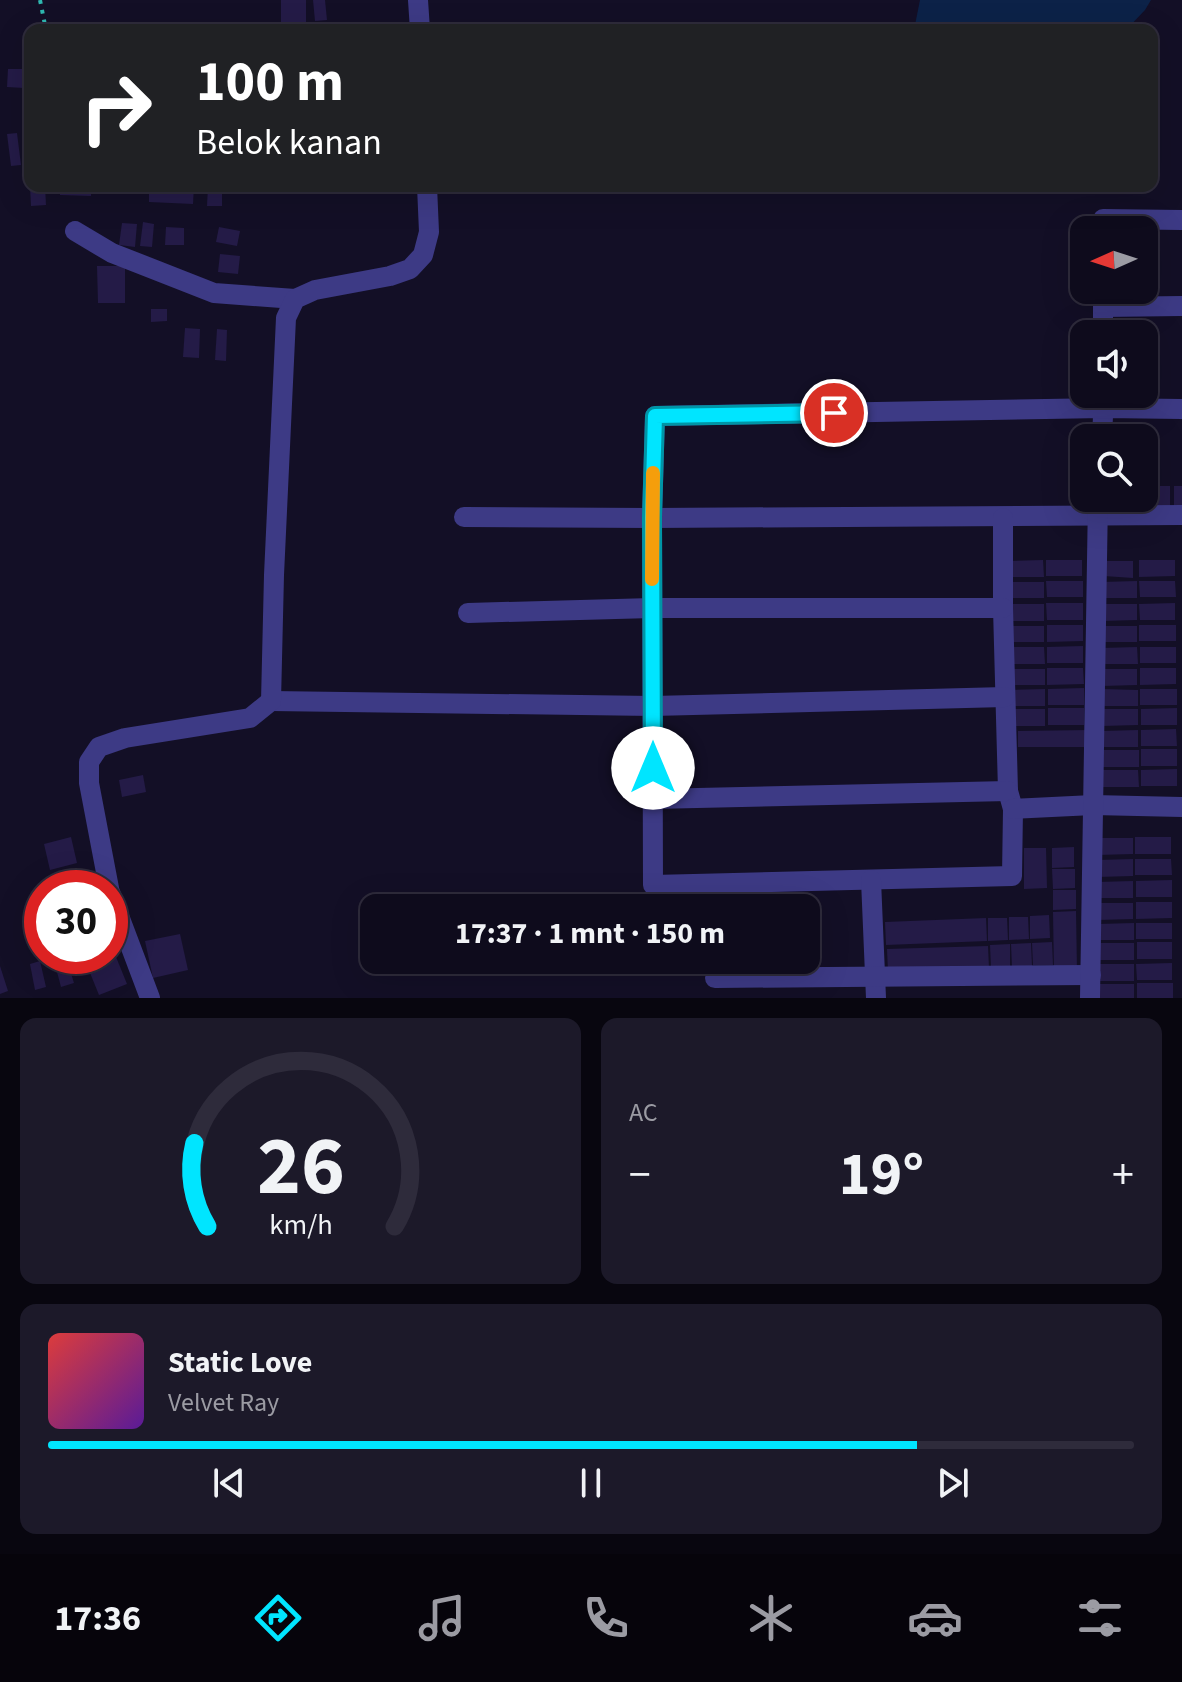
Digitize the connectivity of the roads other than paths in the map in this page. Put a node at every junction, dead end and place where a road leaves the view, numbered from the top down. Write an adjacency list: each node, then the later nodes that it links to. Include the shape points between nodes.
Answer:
1 (418, 0): 2 (street)
2 (420, 24)
3 (427, 192): 7 (street, via 429,232 423,255 410,269)
4 (1158, 220): 5 (street)
5 (1182, 220)
6 (75, 231): 7 (street, via 112,253 214,293)
7 (295, 299): 24 (street, via 286,318)
8 (1158, 304): 9 (street)
9 (1182, 306)
10 (1070, 402): 18 (street, via 655,416)
11 (1158, 407): 12 (street)
12 (1182, 409)
13 (1070, 510): 19 (street)
14 (1098, 512): 28 (street)
15 (1150, 512): 16 (street)
16 (1182, 515)
17 (464, 517): 18 (street)
18 (652, 518): 19 (street); 20 (street)
19 (1003, 518): 21 (street)
20 (652, 608): 21 (street); 22 (street); 25 (street)
21 (1003, 608): 23 (street)
22 (468, 613)
23 (1005, 697): 25 (street); 27 (street)
24 (271, 701): 25 (street); 30 (street, via 250,718 99,747 89,762 89,783)
25 (653, 706): 26 (street)
26 (653, 799): 27 (street); 31 (street, via 653,885)
27 (1010, 800): 28 (street); 31 (street, via 1012,876)
28 (1093, 805): 29 (street); 33 (street)
29 (1182, 807)
30 (105, 870)
31 (871, 880): 34 (street)
32 (128, 940): 36 (street)
33 (1091, 975): 34 (street); 38 (street)
34 (876, 977): 35 (street); 37 (street)
35 (715, 978)
36 (150, 998)
37 (876, 998)
38 (1090, 998)

